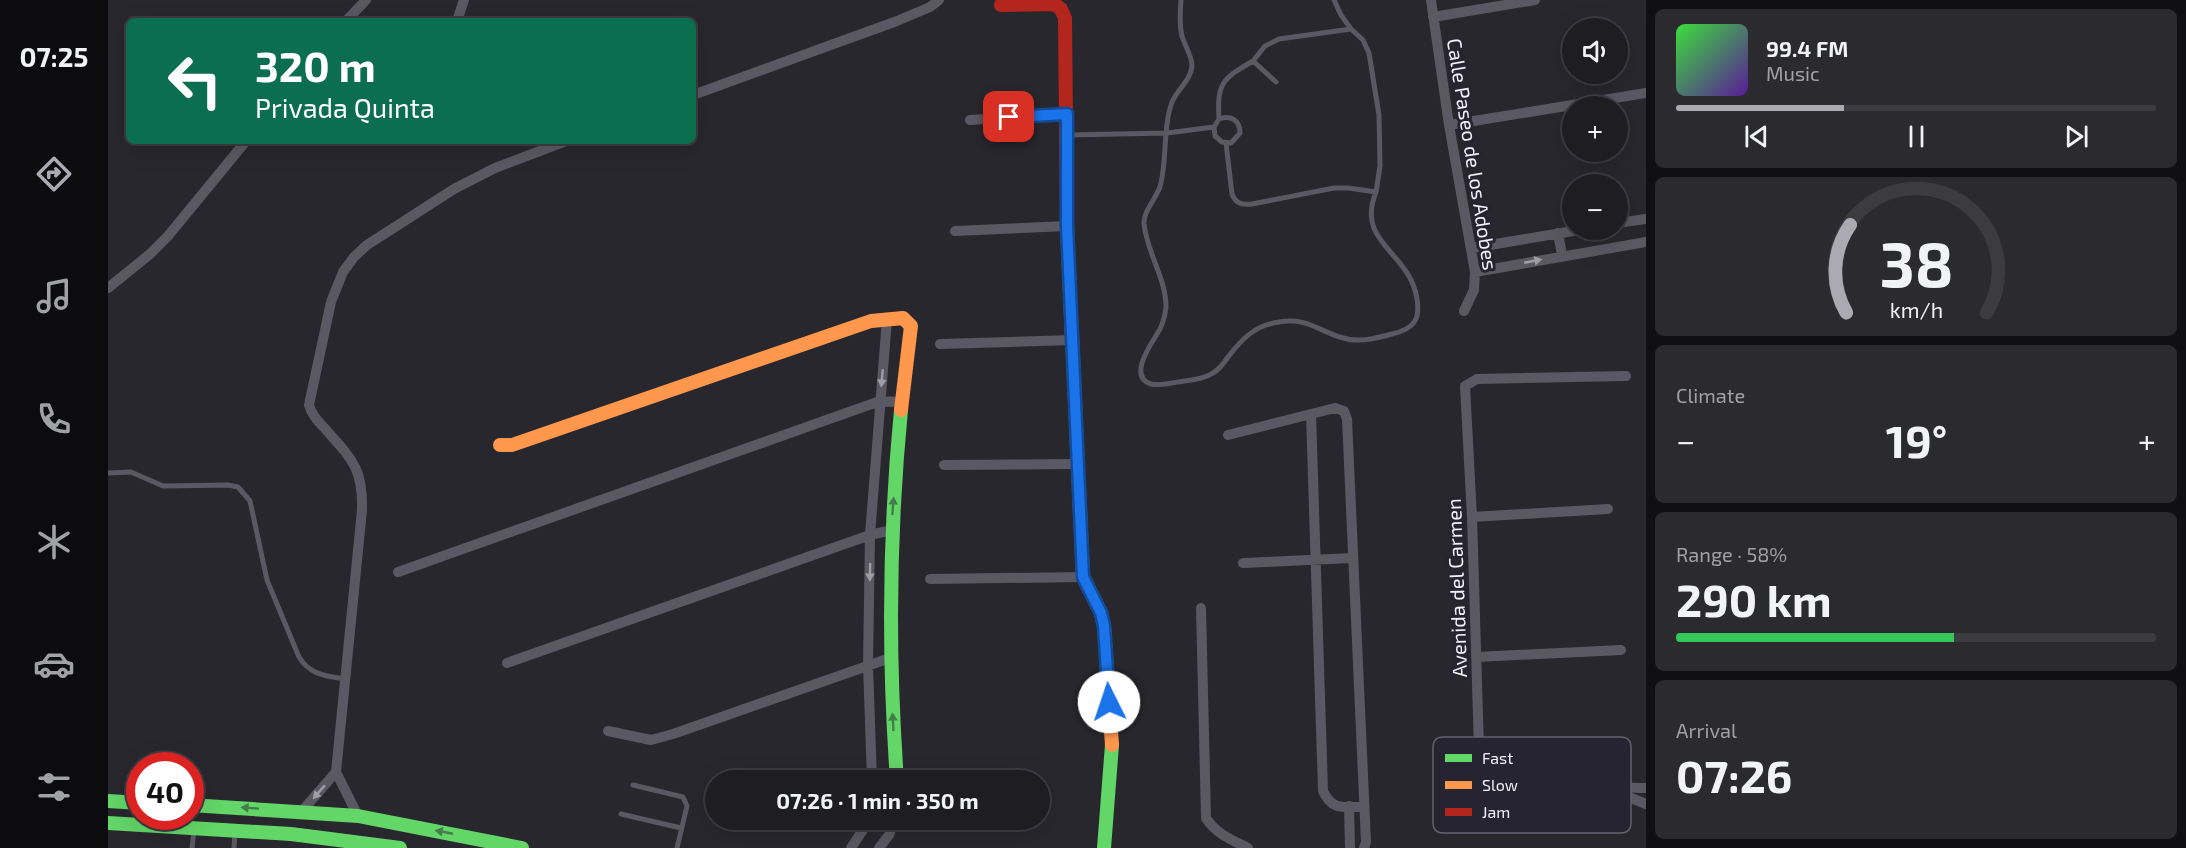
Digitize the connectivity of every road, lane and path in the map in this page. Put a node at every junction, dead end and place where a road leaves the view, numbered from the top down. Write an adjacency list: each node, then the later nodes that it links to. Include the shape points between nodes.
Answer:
1 (366, 0): 10 (street)
2 (464, 0): 11 (street)
3 (939, 0): 16 (street, via 897,21)
4 (1181, 0): 22 (lane, via 1181,29 1191,69 1172,102)
5 (1334, 0): 12 (lane)
6 (1431, 0): 9 (street, Calle Paseo de los Adobes)
7 (1535, 0): 9 (street)
8 (1002, 5): 17 (street, via 1054,4 1061,9 1065,18)
9 (1433, 17): 20 (street, Calle Paseo de los Adobes)
10 (349, 18)
11 (458, 18)
12 (1351, 29): 13 (lane, via 1279,39 1265,46); 27 (lane, via 1369,52 1379,116)
13 (1253, 62): 14 (lane); 18 (lane, via 1223,84 1218,97)
14 (1276, 82)
15 (1646, 93): 20 (street)
16 (696, 94)
17 (1067, 114): 19 (street); 23 (street)
18 (1219, 119): 21 (lane); 24 (lane, via 1232,118 1240,129 1238,137)
19 (970, 120)
20 (1449, 125): 35 (street, Calle Paseo de los Adobes)
21 (1214, 127): 22 (lane); 24 (lane, via 1218,140)
22 (1167, 133): 23 (lane); 27 (lane, via 1160,188 1144,220 1166,308 1142,362 1142,374 1151,384 1210,375 1246,335 1272,323 1306,322 1354,340 1380,338 1412,325 1418,309 1411,277 1372,227 1370,210)
23 (1067, 135): 30 (street)
24 (1226, 143): 27 (lane, via 1232,194 1240,204 1334,188)
25 (244, 144): 38 (street, via 168,236)
26 (557, 144): 68 (street, via 495,168 416,212 354,257 336,287 309,405 357,468 361,483 362,510)
27 (1376, 192)
28 (1646, 219): 29 (street)
29 (1628, 221)
30 (1067, 226): 31 (street); 41 (street)
31 (955, 231)
32 (1562, 232): 33 (street)
33 (1558, 233): 35 (street); 36 (street)
34 (1646, 242): 36 (street)
35 (1472, 248): 37 (street, Calle Paseo de los Adobes)
36 (1562, 255): 37 (street, one-way to 36)
37 (1475, 272): 39 (street, Calle Paseo de los Adobes, via 1474,290)
38 (108, 288)
39 (1464, 311)
40 (887, 320): 44 (street, one-way to 44); 45 (street, via 903,318 911,326); 48 (street, via 871,321 512,445)
41 (1072, 340): 42 (street); 49 (street)
42 (940, 344)
43 (1626, 376): 53 (street, Avenida del Carmen, via 1477,379 1468,383 1464,391)
44 (880, 401): 45 (street); 55 (street); 59 (street)
45 (900, 402): 54 (street, one-way to 45)
46 (1311, 415): 47 (street); 56 (street, via 1335,408 1344,411 1347,419); 57 (street)
47 (1228, 435)
48 (500, 445)
49 (1077, 464): 50 (street); 60 (street)
50 (944, 465)
51 (108, 473): 68 (lane, via 131,472 164,486 228,485 243,490 252,507 267,580 298,657 317,674)
52 (1608, 509): 53 (street)
53 (1472, 517): 64 (street, Avenida del Carmen)
54 (892, 530): 55 (street); 65 (street)
55 (870, 535): 66 (street); 67 (street, one-way to 67)
56 (1353, 558): 57 (street); 81 (street)
57 (1316, 559): 58 (street); 80 (street, via 1323,791 1328,802)
58 (1242, 563)
59 (398, 572)
60 (1083, 577): 61 (street); 100 (street, via 1101,613 1105,638 1112,745)
61 (930, 579)
62 (1201, 608): 101 (street, via 1206,818 1217,831)
63 (1621, 650): 64 (street)
64 (1476, 657): 70 (street, Avenida del Carmen)
65 (890, 658): 67 (street); 72 (street, one-way to 65)
66 (507, 663)
67 (868, 665): 69 (street, via 651,740); 71 (street)
68 (345, 680): 73 (street)
69 (608, 731)
70 (1479, 737)
71 (872, 770)
72 (896, 770)
73 (336, 772): 82 (street, one-way to 82); 84 (street)
74 (633, 785): 87 (lane, via 683,797 687,806)
75 (1631, 798): 78 (street)
76 (108, 801): 77 (street)
77 (126, 802)
78 (1646, 804)
79 (204, 806): 82 (street, one-way to 79)
80 (1349, 806): 81 (street); 102 (street)
81 (1364, 807): 103 (street)
82 (302, 811): 84 (street)
83 (621, 814): 87 (lane)
84 (358, 816): 96 (street, one-way to 84)
85 (108, 823): 86 (street)
86 (126, 824)
87 (681, 828): 97 (lane)
88 (195, 830): 91 (street); 93 (lane)
89 (863, 830): 98 (street)
90 (891, 830): 99 (street)
91 (236, 831): 92 (street); 94 (lane)
92 (339, 844): 95 (street)
93 (192, 848)
94 (234, 848)
95 (400, 848)
96 (522, 848)
97 (677, 848)
98 (852, 848)
99 (879, 848)
100 (1104, 848)
101 (1248, 848)
102 (1350, 848)
103 (1364, 848)

